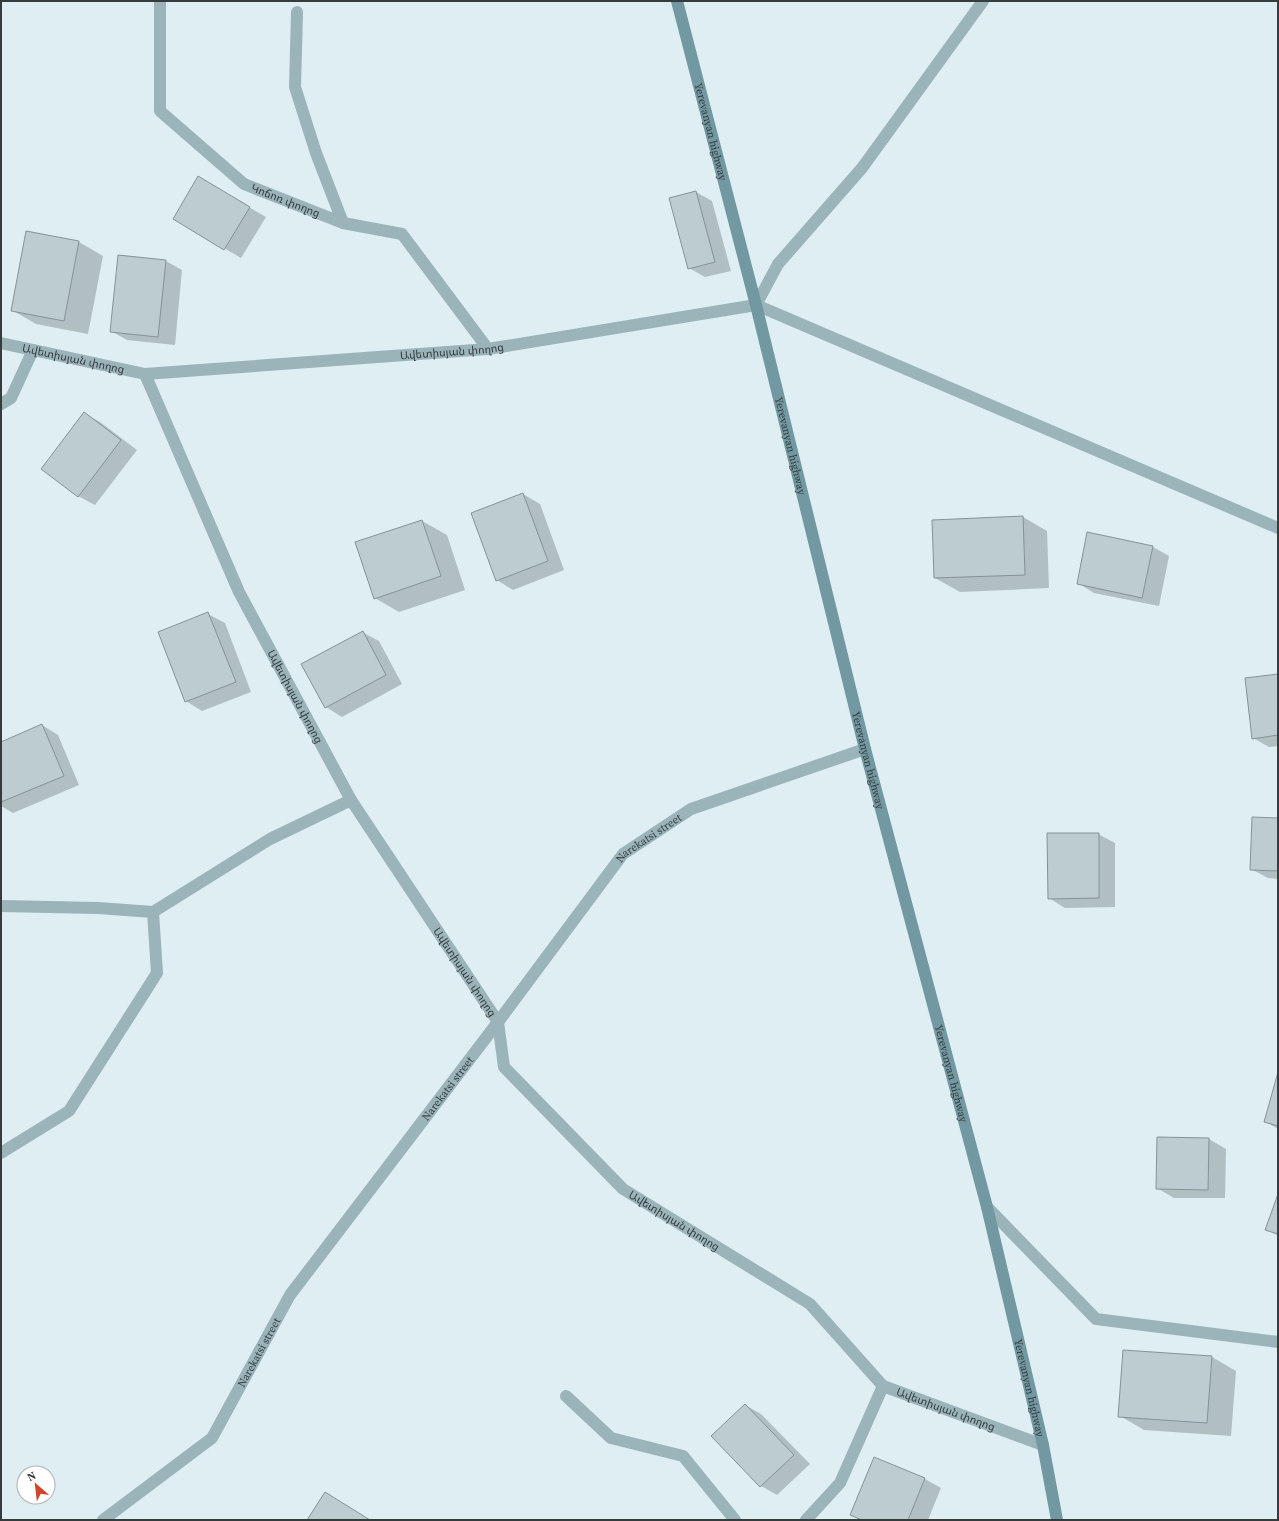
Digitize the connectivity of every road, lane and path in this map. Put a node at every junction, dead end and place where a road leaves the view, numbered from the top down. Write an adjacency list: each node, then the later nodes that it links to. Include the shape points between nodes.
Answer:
1 (160, 1): 5 (street, Կոճոռ փողոց, via 160,111 244,184)
2 (677, 1): 6 (street, Yerevanyan highway)
3 (983, 1): 6 (street, via 862,168 778,264)
4 (297, 12): 5 (street, via 295,86 316,153)
5 (343, 223): 8 (street, Կոճոռ փողոց, via 402,234)
6 (756, 305): 8 (street, Ավետիսյան փողոց); 12 (street); 13 (street, Yerevanyan highway)
7 (1, 343): 9 (street, Ավետիսյան փողոց)
8 (488, 349): 10 (street, Ավետիսյան փողոց)
9 (33, 350): 10 (street, Ավետիսյան փողոց); 11 (street, via 11,398)
10 (145, 374): 14 (street, Ավետիսյան փողոց, via 239,592)
11 (1, 404)
12 (1278, 528)
13 (865, 749): 17 (street, Narekatsi street, via 691,809 623,854); 19 (street, Yerevanyan highway)
14 (351, 800): 16 (street, via 270,839); 17 (street, Ավետիսյան փողոց)
15 (1, 906): 16 (street)
16 (153, 912): 18 (street, via 156,973 69,1111)
17 (498, 1022): 21 (street, Ավետիսյան փողոց, via 504,1067 623,1189 810,1304); 24 (street, Narekatsi street, via 290,1295 212,1438)
18 (1, 1153)
19 (988, 1208): 20 (street, via 1096,1319); 23 (street, Yerevanyan highway)
20 (1278, 1342)
21 (883, 1386): 23 (street, Ավետիսյան փողոց); 26 (street, via 840,1483)
22 (566, 1396): 25 (street, via 611,1438 683,1456)
23 (1043, 1445): 27 (street, Yerevanyan highway)
24 (103, 1520)
25 (735, 1520)
26 (806, 1520)
27 (1057, 1520)

